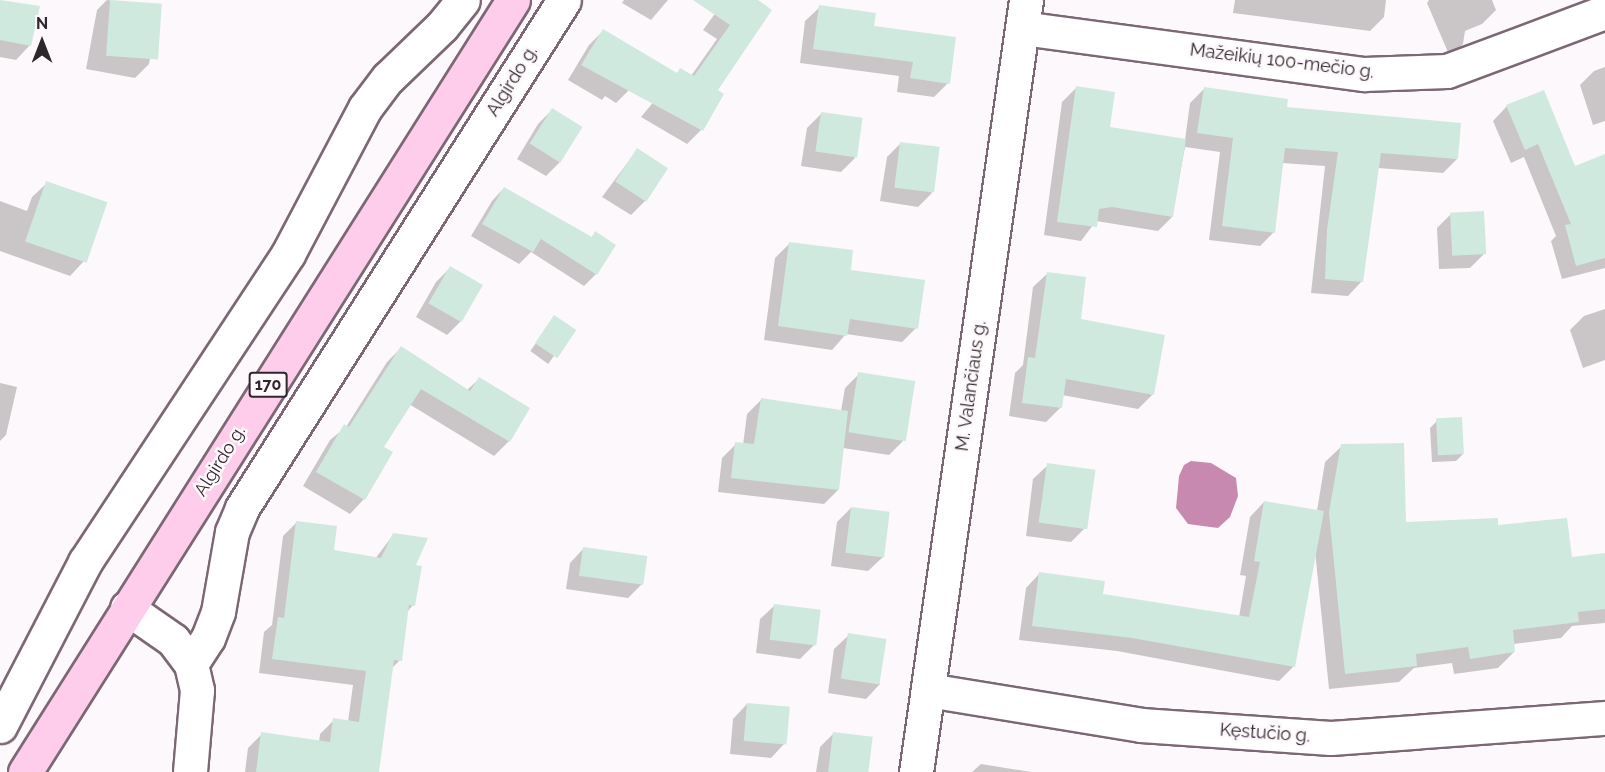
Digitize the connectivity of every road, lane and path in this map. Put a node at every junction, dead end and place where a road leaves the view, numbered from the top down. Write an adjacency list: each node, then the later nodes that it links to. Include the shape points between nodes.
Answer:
1 (463, 0): 10 (street, via 388,78 365,108 288,254 85,562)
2 (513, 0): 6 (main road, Algirdo g. / 170)
3 (564, 0): 7 (street, Algirdo g., via 242,508 232,532 218,612)
4 (1605, 12): 5 (street, Mažeikių 100-mečio g., via 1447,71 1364,74)
5 (1024, 14): 8 (street, M. Valančiaus g.)
6 (127, 608): 7 (street, via 173,640); 11 (main road, Algirdo g. / 170)
7 (191, 664): 12 (street, via 197,690)
8 (928, 690): 9 (street, Kęstučio g., via 1141,725 1331,738); 13 (street, M. Valančiaus g.)
9 (1605, 718)
10 (0, 726)
11 (25, 772)
12 (190, 772)
13 (916, 772)

